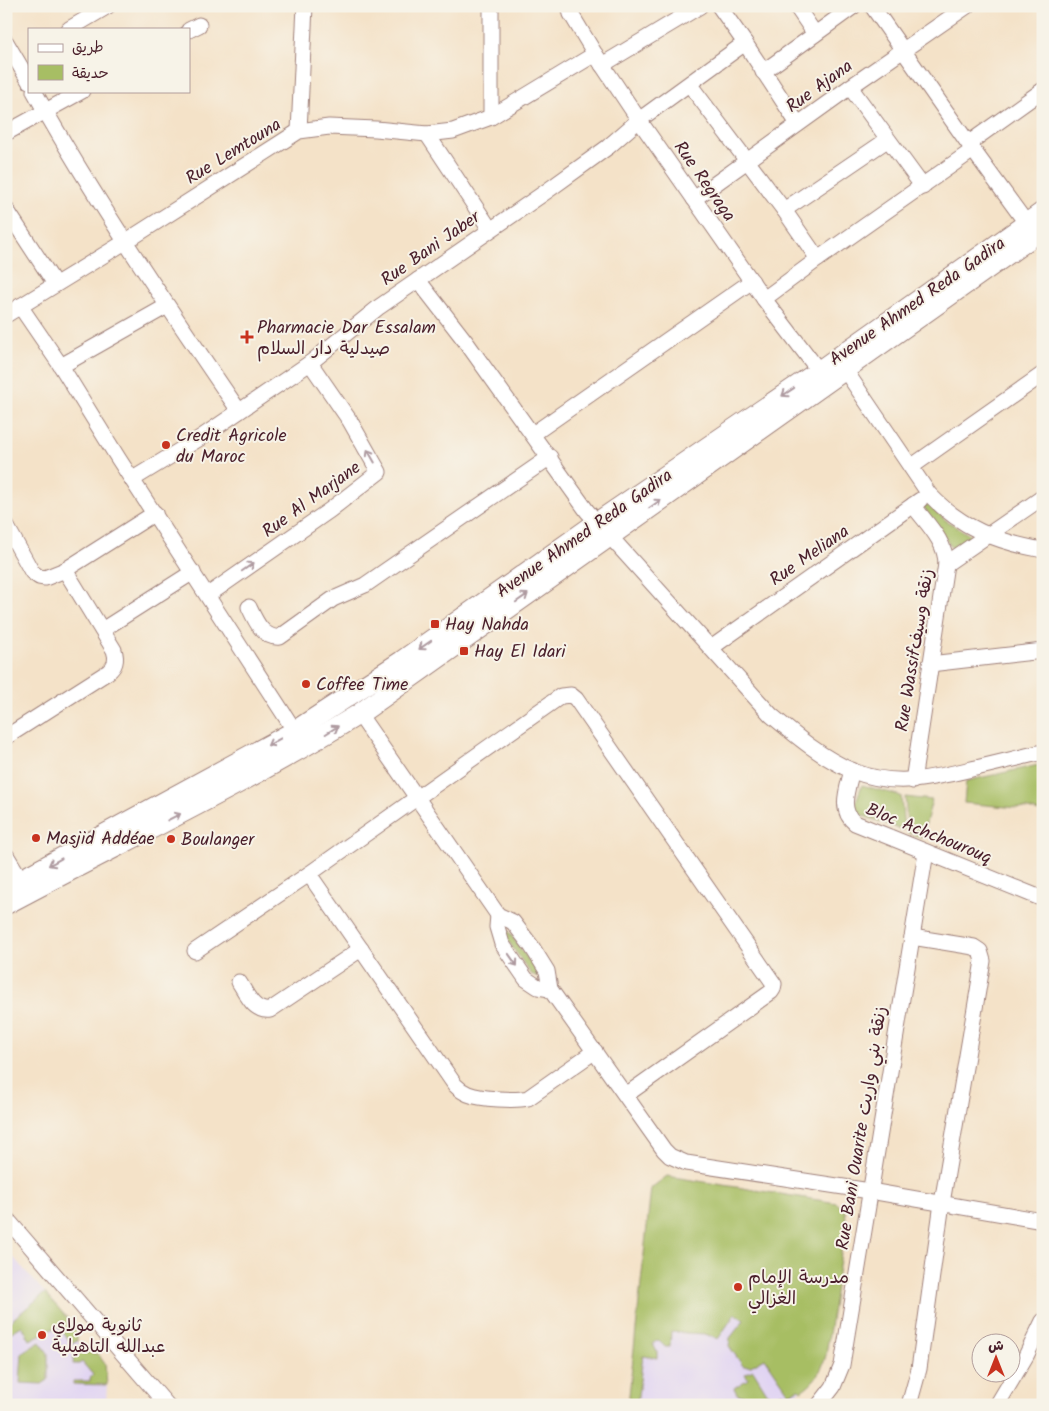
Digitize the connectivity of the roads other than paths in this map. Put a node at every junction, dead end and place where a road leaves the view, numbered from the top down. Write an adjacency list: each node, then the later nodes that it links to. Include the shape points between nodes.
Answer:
1 (108, 6): 11 (street)
2 (305, 6): 29 (street)
3 (491, 6): 26 (street)
4 (569, 6): 17 (street, Rue Regraga)
5 (700, 6): 17 (street, Rue Lemtouna)
6 (719, 6): 14 (street)
7 (796, 6): 12 (street)
8 (854, 6): 12 (street)
9 (872, 6): 15 (street)
10 (967, 6): 15 (street, Rue Ajana)
11 (71, 28)
12 (815, 34): 18 (street)
13 (6, 42): 16 (street)
14 (745, 43): 18 (street); 20 (street, Rue Bani Jaber)
15 (903, 50): 21 (street, Rue Ajana); 33 (street)
16 (17, 56): 19 (street)
17 (598, 59): 26 (street, Rue Lemtouna); 27 (street, Rue Regraga)
18 (763, 72): 28 (street)
19 (28, 79)
20 (690, 85): 27 (street, Rue Bani Jaber); 34 (street)
21 (850, 87): 28 (street, Rue Ajana); 32 (street)
22 (1043, 90): 33 (street)
23 (35, 92): 25 (street)
24 (80, 92): 25 (street)
25 (46, 112): 30 (street); 42 (street)
26 (491, 117): 31 (street, Rue Lemtouna, via 453,131)
27 (639, 120): 36 (street, Rue Regraga); 40 (street, Rue Bani Jaber, via 608,147)
28 (798, 124): 34 (street, Rue Ajana)
29 (299, 131): 31 (street, Rue Lemtouna, via 329,127); 42 (street, Rue Lemtouna)
30 (6, 133)
31 (427, 134): 40 (street)
32 (887, 140): 35 (street); 38 (street)
33 (971, 147): 35 (street); 39 (street)
34 (747, 162): 36 (street, Rue Ajana); 38 (street)
35 (923, 186): 43 (street)
36 (694, 199): 45 (street, Rue Regraga)
37 (6, 208): 41 (street)
38 (784, 210): 43 (street)
39 (1037, 225): 53 (main road, Avenue Ahmed Reda Gadira); 54 (main road, Avenue Ahmed Reda Gadira)
40 (490, 229): 44 (street, Rue Bani Jaber)
41 (12, 230): 46 (street)
42 (125, 242): 46 (street, Rue Lemtouna); 49 (street)
43 (818, 259): 47 (street)
44 (418, 280): 51 (street, Rue Bani Jaber); 57 (street)
45 (752, 281): 47 (street, Rue Regraga); 57 (street)
46 (55, 284): 48 (street, Rue Lemtouna)
47 (764, 299): 54 (street, Rue Regraga)
48 (20, 306): 50 (street, Rue Lemtouna); 52 (street)
49 (167, 306): 52 (street); 56 (street)
50 (6, 315)
51 (310, 363): 56 (street, Rue Bani Jaber); 72 (street, Rue Al Marjane, one-way to 51, via 379,472 350,421)
52 (61, 366): 60 (street)
53 (845, 370): 59 (street); 66 (main road, Avenue Ahmed Reda Gadira, one-way to 53)
54 (819, 371): 66 (main road, Avenue Ahmed Reda Gadira, one-way to 66)
55 (1043, 374): 59 (street)
56 (239, 412): 60 (street, Rue Bani Jaber)
57 (533, 434): 58 (street)
58 (550, 457): 66 (street); 73 (street, via 365,585 333,599 280,637 265,634)
59 (911, 467): 61 (street)
60 (133, 479): 64 (street)
61 (929, 494): 63 (street, Rue Meliana); 67 (street, via 953,517)
62 (1043, 497): 67 (street)
63 (913, 505): 69 (street, Rue Wassifزنقة وسيف, via 942,544); 75 (street, Rue Meliana)
64 (155, 513): 70 (street); 71 (street)
65 (6, 525): 70 (street, via 35,576 45,578)
66 (604, 529): 75 (street); 78 (main road, Avenue Ahmed Reda Gadira, one-way to 66); 80 (main road, Avenue Ahmed Reda Gadira, one-way to 80, via 402,661)
67 (988, 536): 68 (street); 69 (street)
68 (1043, 550)
69 (946, 564): 77 (street, Rue Wassifزنقة وسيف)
70 (65, 570): 74 (street)
71 (193, 572): 72 (street); 74 (street)
72 (208, 595): 80 (street)
73 (249, 607)
74 (102, 630): 79 (street, via 116,656 112,669)
75 (711, 648): 82 (street, via 771,715 823,755)
76 (1043, 651): 77 (street)
77 (930, 664): 83 (street, Rue Wassifزنقة وسيف)
78 (359, 714): 80 (main road, Avenue Ahmed Reda Gadira, one-way to 78); 84 (street)
79 (6, 737)
80 (300, 739): 88 (main road, Avenue Ahmed Reda Gadira)
81 (1043, 752): 83 (street, via 939,777)
82 (852, 770): 83 (street, via 880,778); 85 (street, Bloc Achchourouq, via 844,805 851,820)
83 (913, 780)
84 (416, 797): 87 (street); 91 (street); 98 (street, via 561,696 571,695 582,707 774,984 771,992)
85 (926, 852): 89 (street, Bloc Achchourouq); 92 (street, Rue Bani Ouarite زنقة بني واريت)
86 (6, 855): 88 (street)
87 (309, 874): 93 (street); 94 (street)
88 (19, 887): 90 (main road, Avenue Ahmed Reda Gadira)
89 (1043, 899)
90 (6, 904)
91 (498, 915): 96 (street, via 513,922 527,941 547,971); 96 (street, one-way to 96, via 497,927 502,944 526,979 538,987)
92 (912, 937): 99 (street, Rue Bani Ouarite زنقة بني واريت); 100 (street, via 974,947 980,951 983,961)
93 (361, 949): 95 (street, via 270,1010 256,1007); 97 (street, via 455,1085 467,1094 520,1100 528,1098)
94 (195, 951)
95 (239, 982)
96 (550, 989): 97 (street)
97 (595, 1051): 98 (street)
98 (626, 1095): 99 (street, via 664,1150 678,1160)
99 (870, 1191): 100 (street); 105 (street, Rue Bani Ouarite زنقة بني واريت, via 842,1365 833,1387)
100 (942, 1204): 102 (street); 106 (street, via 919,1368)
101 (6, 1218): 104 (street)
102 (1043, 1221)
103 (1043, 1321): 107 (street)
104 (167, 1405)
105 (819, 1405)
106 (909, 1405)
107 (997, 1405)

